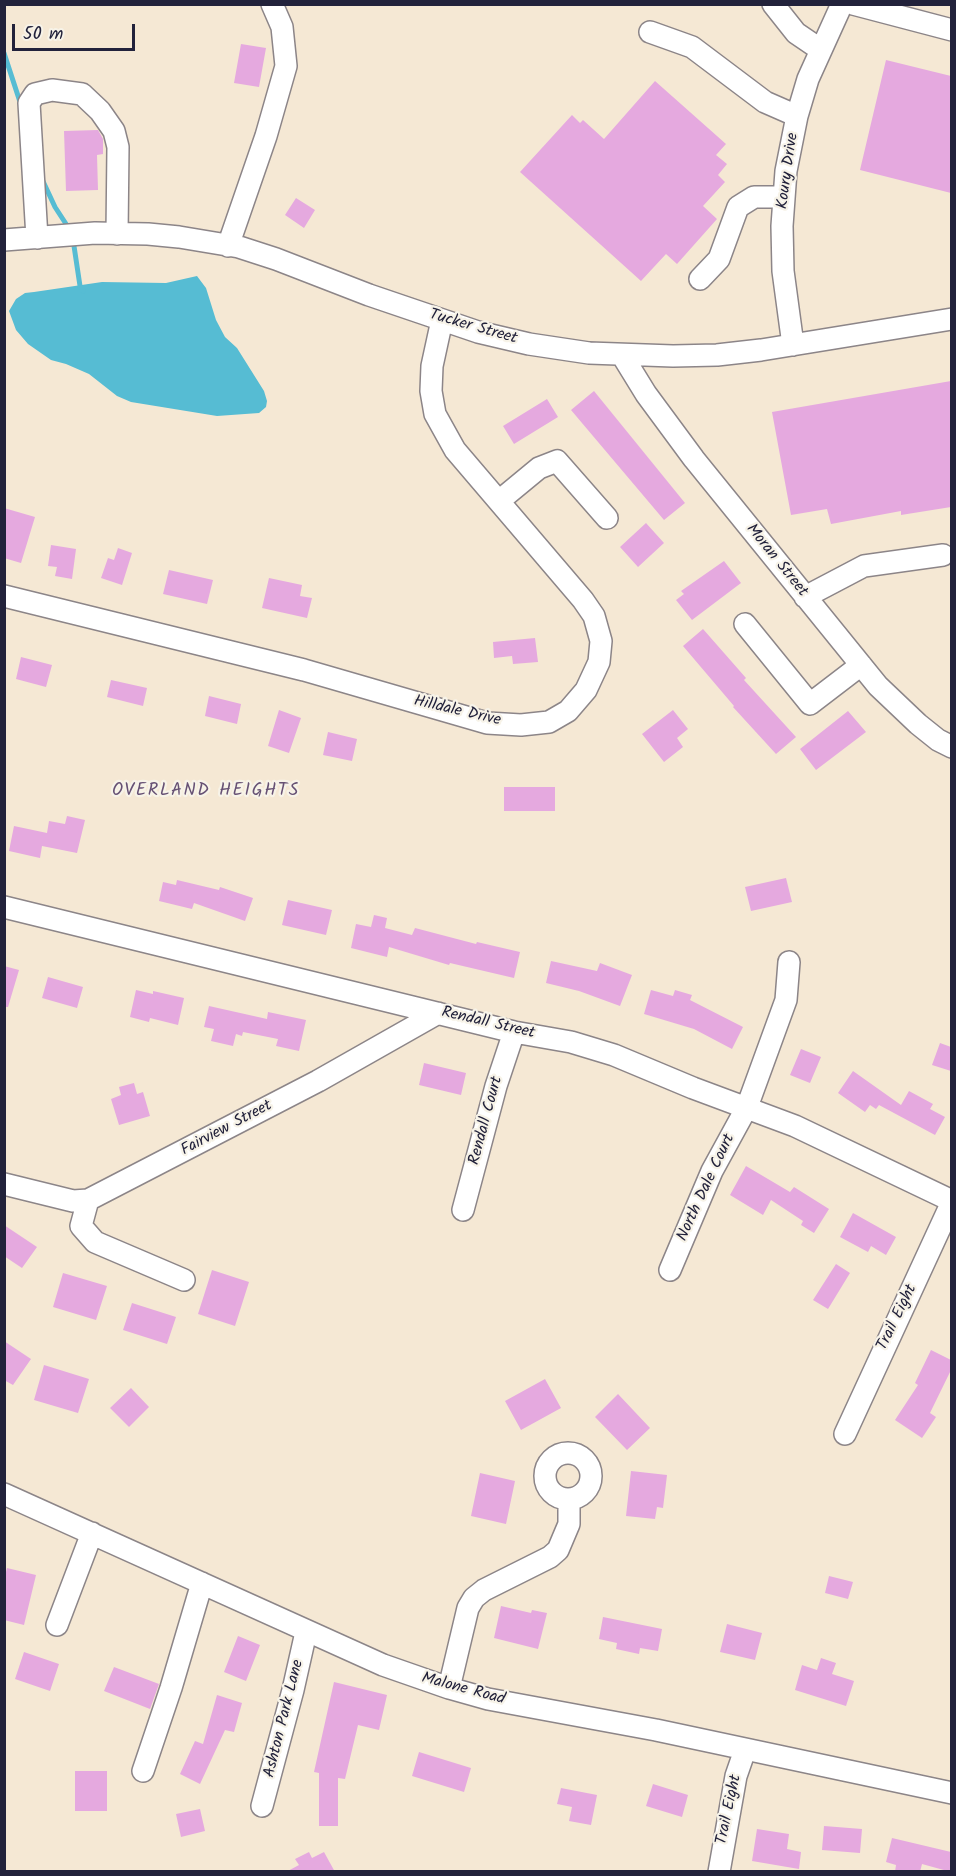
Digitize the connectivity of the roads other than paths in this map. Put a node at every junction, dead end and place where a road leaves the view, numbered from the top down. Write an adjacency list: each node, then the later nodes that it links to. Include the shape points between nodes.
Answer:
1 (272, 4): 13 (street, via 282,27 286,66)
2 (773, 4): 7 (street, via 796,33)
3 (842, 4): 7 (street, Koury Drive)
4 (853, 4): 5 (street)
5 (951, 30)
6 (650, 32): 8 (street, via 692,47 765,102)
7 (821, 50): 8 (street, Koury Drive)
8 (797, 116): 9 (street, Koury Drive)
9 (784, 197): 14 (street, via 754,197 738,207 718,260); 17 (street, Koury Drive, via 783,271)
10 (117, 234): 11 (street, Tucker Street); 11 (street, via 118,147 114,131 82,94 52,90 35,94 29,102); 13 (street, Tucker Street, via 180,237)
11 (37, 238): 12 (street, Tucker Street)
12 (4, 240)
13 (228, 246): 16 (street, Tucker Street, via 276,259)
14 (700, 279)
15 (951, 319): 17 (street, Tucker Street)
16 (442, 320): 18 (street, Tucker Street, via 529,344); 19 (street, Hilldale Drive, via 432,375 435,414 455,450)
17 (793, 345): 18 (street, Tucker Street, via 717,355)
18 (622, 355): 23 (street, Moran Street, via 694,459)
19 (499, 501): 20 (street, via 539,468 557,461); 22 (street, Hilldale Drive, via 583,600 594,616 600,641 599,662 586,690 568,711 549,722 487,723 304,670)
20 (607, 518)
21 (943, 555): 23 (street, via 864,566)
22 (4, 596)
23 (805, 597): 25 (street, Moran Street)
24 (745, 624): 25 (street, via 810,704)
25 (861, 665): 26 (street, Moran Street, via 902,711)
26 (951, 747)
27 (4, 907): 29 (street, Rendall Street)
28 (789, 962): 31 (street, North Dale Court, via 786,1000)
29 (438, 1013): 30 (street, Rendall Street); 33 (street, Fairview Street, via 318,1081)
30 (514, 1032): 31 (street, Rendall Street, via 571,1042 614,1055); 35 (street, Rendall Court)
31 (747, 1107): 34 (street, Rendall Street, via 795,1126); 36 (street, North Dale Court, via 712,1170)
32 (4, 1184): 33 (street, via 73,1202)
33 (87, 1200): 37 (street, via 81,1226 95,1242)
34 (951, 1202): 38 (street, Trail Eight)
35 (463, 1210)
36 (670, 1270)
37 (184, 1280)
38 (845, 1434)
39 (4, 1494): 41 (street, Malone Road)
40 (569, 1500): 45 (street, via 569,1524 558,1550 474,1598)
41 (92, 1533): 42 (street, Malone Road); 43 (street)
42 (202, 1583): 44 (street, Malone Road); 47 (street)
43 (57, 1625)
44 (306, 1632): 45 (street, Malone Road); 49 (street, Ashton Park Lane)
45 (448, 1688): 46 (street, Malone Road)
46 (745, 1750): 48 (street, Malone Road); 50 (street, Trail Eight, via 736,1776)
47 (143, 1771)
48 (951, 1793)
49 (262, 1806)
50 (718, 1872)

